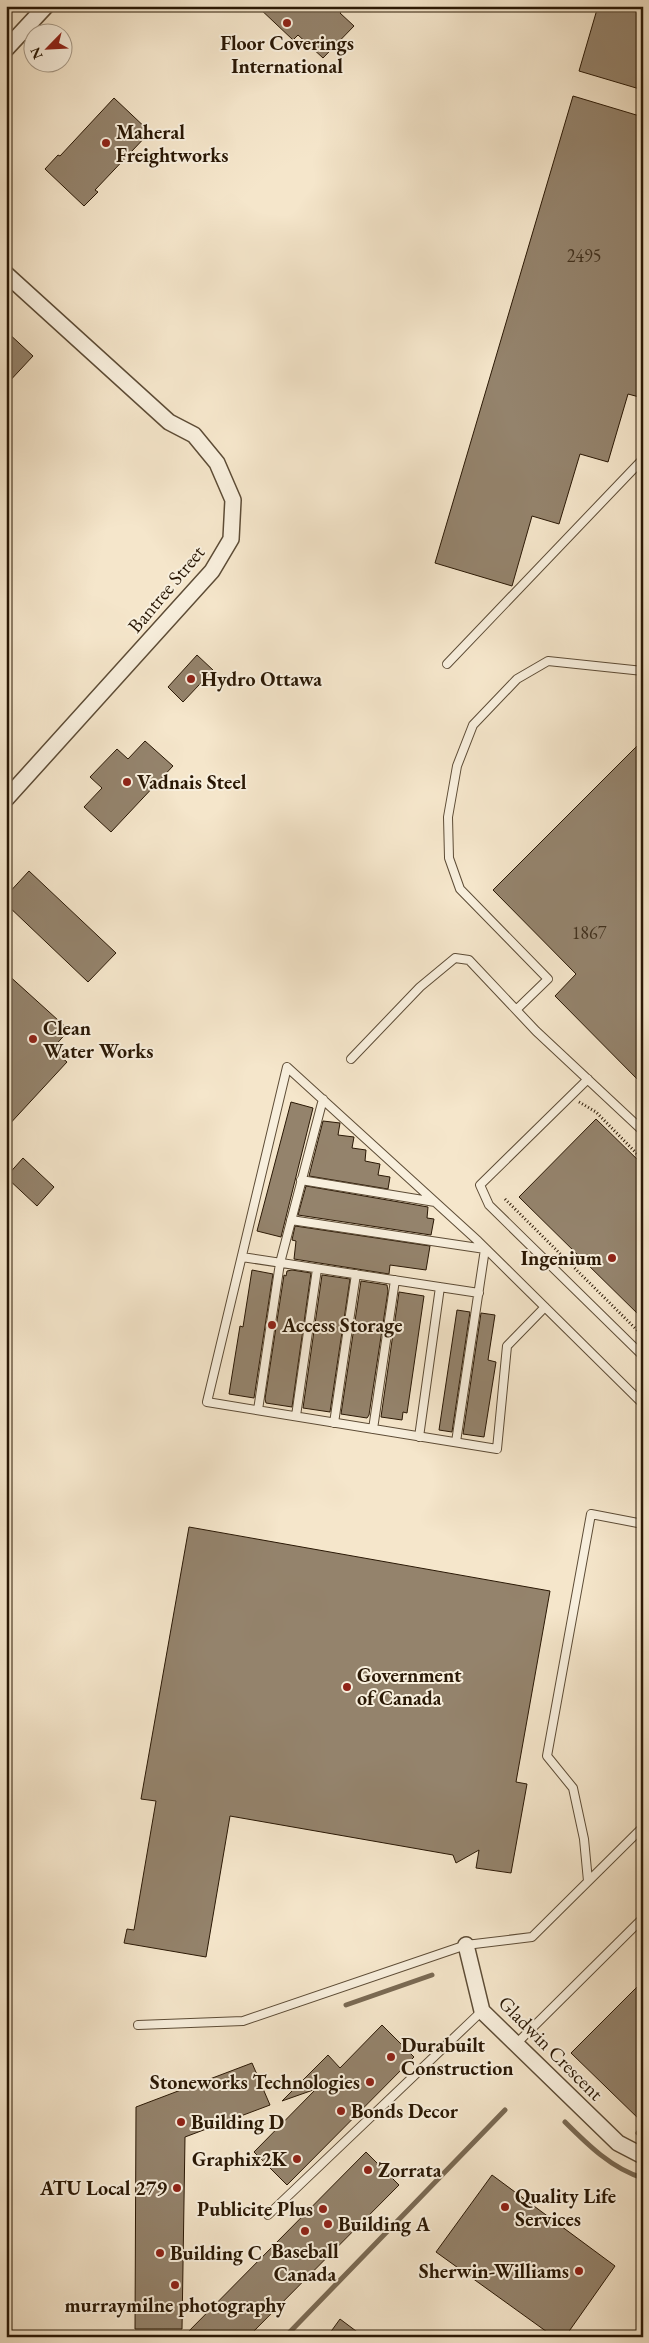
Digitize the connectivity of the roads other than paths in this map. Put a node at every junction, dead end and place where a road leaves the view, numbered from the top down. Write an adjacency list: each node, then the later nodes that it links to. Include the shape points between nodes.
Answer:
1 (46, 6): 2 (street)
2 (6, 49)
3 (6, 274): 7 (street, Bantree Street, via 169,422 194,435 217,463 233,500 230,539 212,571)
4 (643, 459): 5 (lane)
5 (447, 664)
6 (643, 671): 8 (lane, via 548,661 516,679 473,725 457,766 448,817 449,858 460,889 548,979)
7 (6, 799)
8 (517, 1009): 9 (lane, via 469,960 455,958 433,974); 10 (lane)
9 (351, 1059)
10 (588, 1079): 12 (lane); 25 (lane, via 480,1185 489,1205)
11 (322, 1099): 13 (lane); 14 (lane); 17 (lane, via 288,1067)
12 (643, 1132)
13 (301, 1180): 14 (lane); 15 (lane)
14 (435, 1202): 16 (lane)
15 (291, 1220): 16 (lane); 18 (lane)
16 (485, 1248): 23 (lane); 24 (lane)
17 (242, 1257): 18 (lane); 27 (lane, via 207,1402)
18 (280, 1263): 19 (lane); 27 (lane)
19 (317, 1269): 20 (lane); 28 (lane)
20 (356, 1274): 21 (lane); 29 (lane)
21 (395, 1280): 22 (lane); 30 (lane)
22 (440, 1287): 23 (lane); 31 (lane)
23 (478, 1293): 32 (lane)
24 (545, 1307): 26 (lane); 32 (lane, via 507,1346 497,1449)
25 (643, 1356)
26 (643, 1404)
27 (258, 1410): 28 (lane)
28 (296, 1416): 29 (lane)
29 (334, 1423): 30 (lane)
30 (373, 1429): 31 (lane)
31 (419, 1436): 32 (lane)
32 (456, 1442)
33 (643, 1524): 35 (lane, via 592,1514 548,1756 573,1788 584,1839)
34 (643, 1827): 35 (lane)
35 (588, 1881): 37 (lane, via 532,1937)
36 (643, 1918): 40 (lane)
37 (466, 1945): 38 (street, Gladwin Crescent); 39 (lane, via 242,2021)
38 (482, 2011): 40 (street, Gladwin Crescent); 42 (lane)
39 (138, 2025)
40 (516, 2044): 41 (street, Gladwin Crescent, via 618,2143)
41 (643, 2156)
42 (268, 2215)

